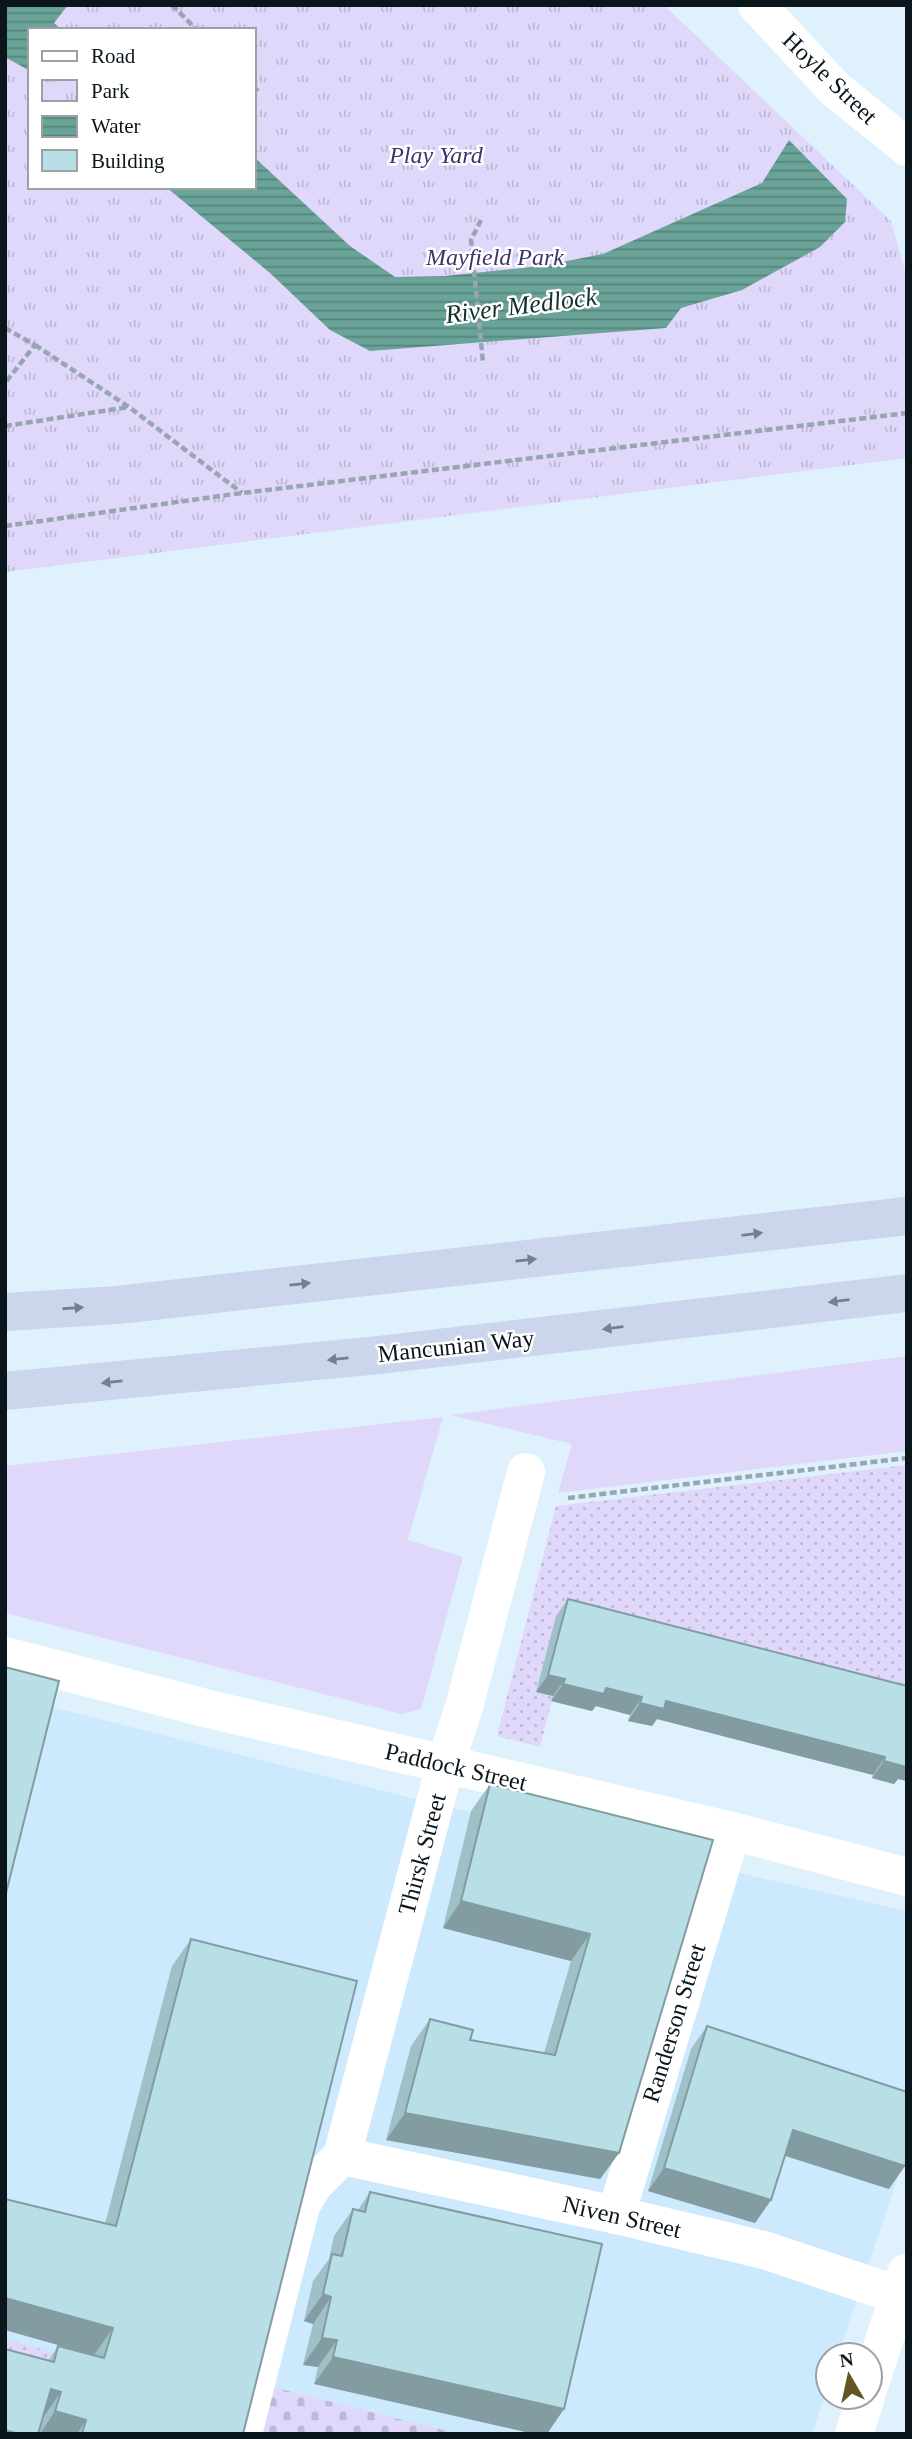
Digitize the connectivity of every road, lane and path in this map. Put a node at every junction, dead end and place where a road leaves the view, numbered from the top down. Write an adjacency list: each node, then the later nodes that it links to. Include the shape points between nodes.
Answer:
1 (172, 5): 3 (path)
2 (757, 5): 4 (street, Hoyle Street, via 835,89)
3 (195, 28)
4 (907, 148)
5 (481, 220): 8 (path, via 471,240)
6 (5, 328): 7 (path)
7 (35, 345): 9 (path); 10 (path)
8 (483, 363)
9 (5, 383)
10 (129, 408): 12 (path); 13 (path)
11 (907, 413): 13 (path)
12 (5, 426)
13 (242, 493): 14 (path)
14 (5, 526)
15 (907, 1216): 17 (highway, one-way to 15, via 118,1305)
16 (907, 1293): 18 (highway, Mancunian Way, one-way to 18, via 406,1352)
17 (5, 1312)
18 (5, 1391)
19 (907, 1458): 21 (path)
20 (526, 1472): 23 (street, Thirsk Street)
21 (564, 1498)
22 (5, 1656): 23 (street, Paddock Street)
23 (445, 1765): 24 (street, Paddock Street); 26 (street, Thirsk Street)
24 (732, 1831): 25 (street, Paddock Street); 27 (street, Randerson Street)
25 (907, 1877)
26 (342, 2156): 27 (street, Niven Street); 31 (street, via 313,2185 301,2206)
27 (616, 2215): 28 (street, Niven Street)
28 (903, 2283): 29 (street)
29 (884, 2341)
30 (861, 2411): 32 (street)
31 (243, 2434)
32 (854, 2434)

